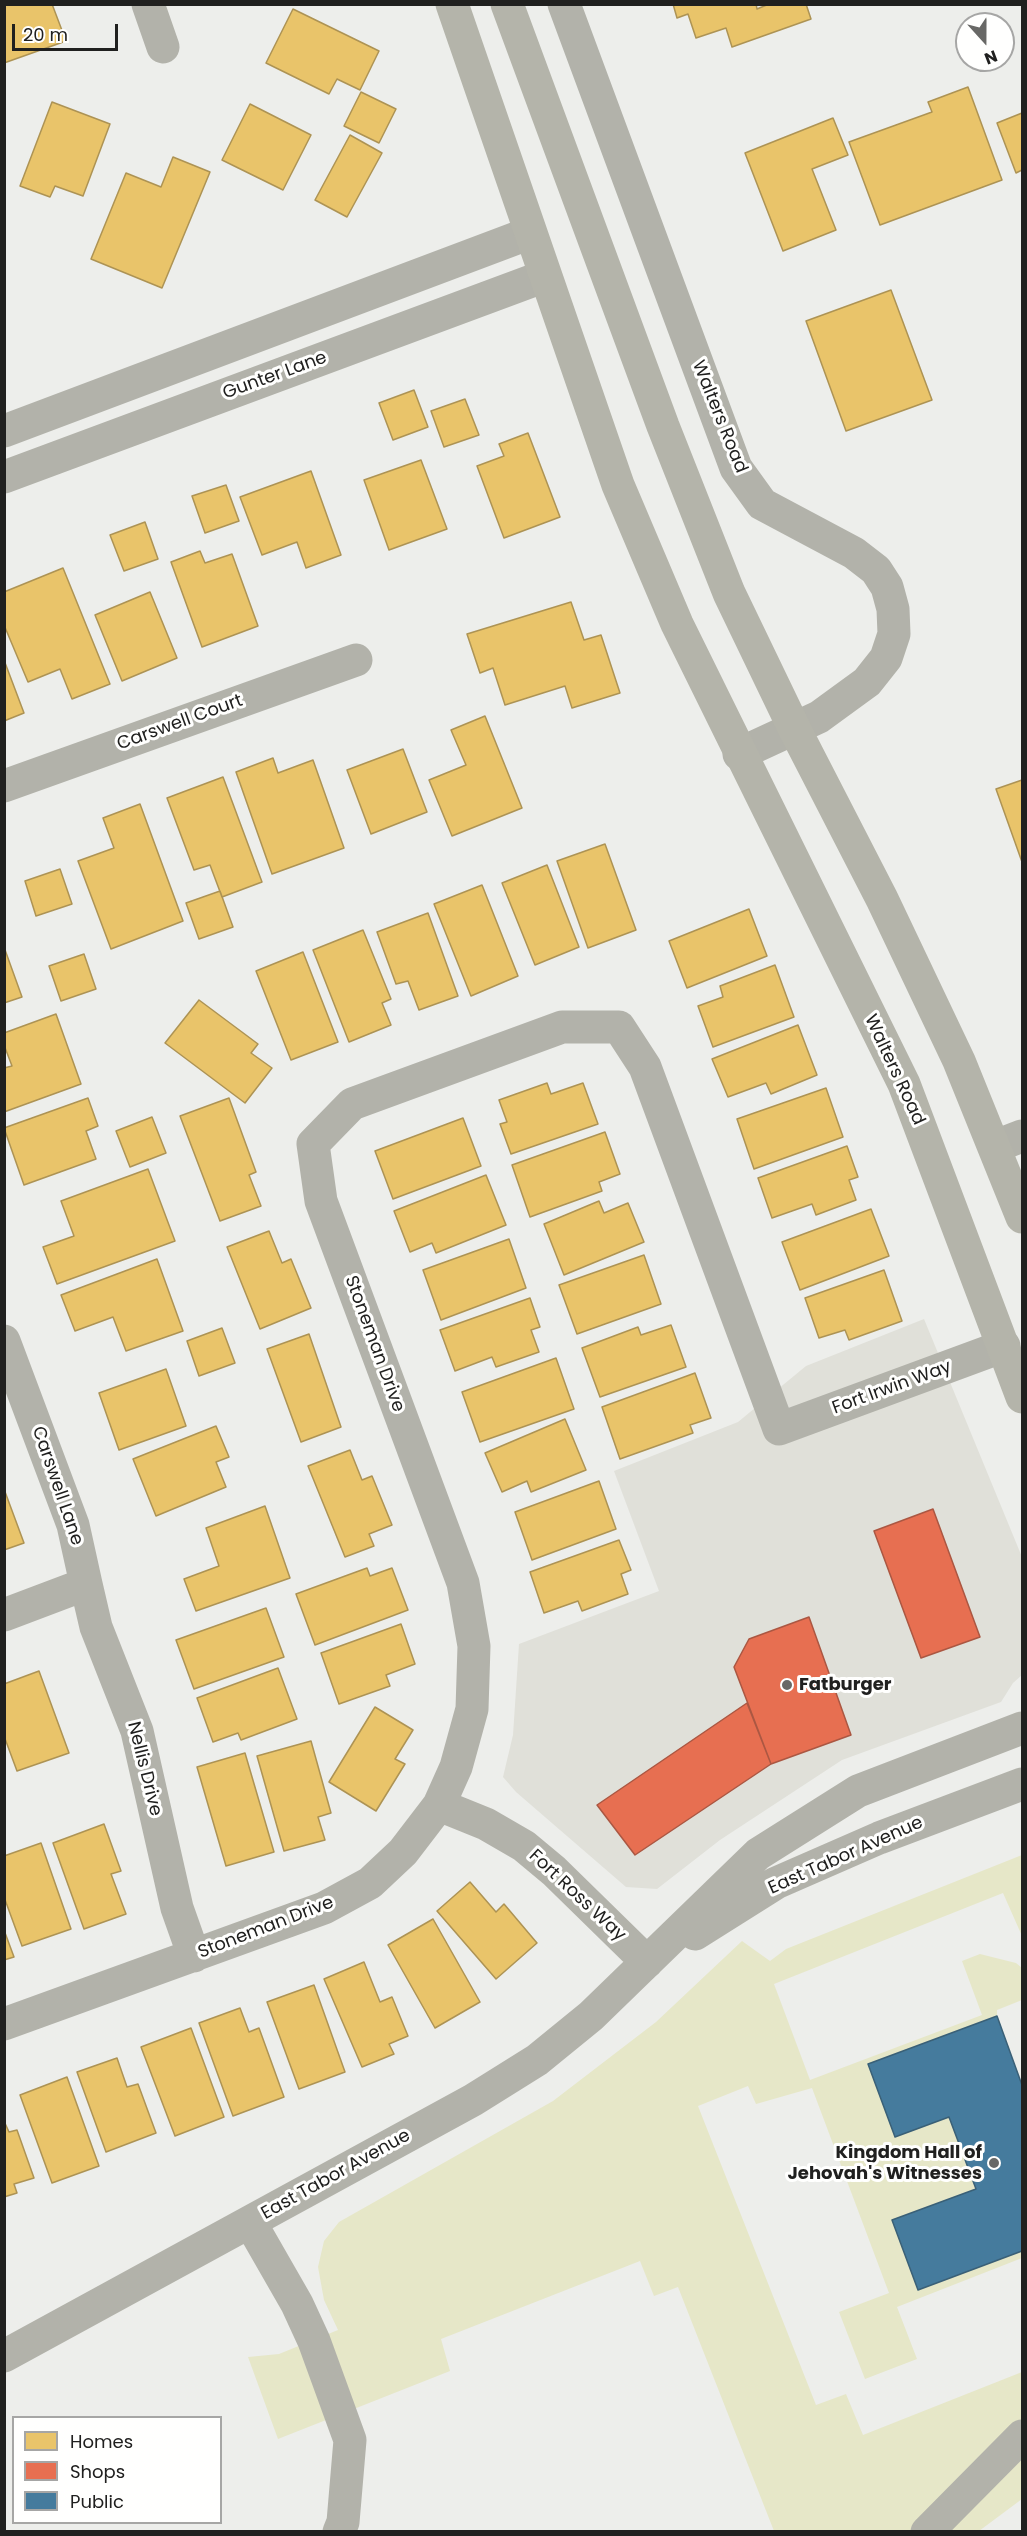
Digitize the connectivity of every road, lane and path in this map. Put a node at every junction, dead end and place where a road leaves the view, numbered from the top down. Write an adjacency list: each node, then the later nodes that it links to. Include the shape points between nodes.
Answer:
1 (148, 4): 5 (street)
2 (452, 4): 6 (main road, Walters Road)
3 (507, 4): 11 (main road, via 667,437 729,593)
4 (564, 4): 11 (street, Walters Road, via 736,468 762,504 855,553 876,570 887,587 894,634 886,658 867,682)
5 (163, 47)
6 (531, 233): 7 (main road, Walters Road); 8 (street)
7 (545, 276): 9 (street, Gunter Lane); 12 (main road, Walters Road, via 618,485 677,624)
8 (4, 431)
9 (4, 477)
10 (356, 660): 13 (street, Carswell Court)
11 (795, 730): 12 (street, Walters Road); 14 (main road, via 959,1061)
12 (739, 754): 17 (main road, Walters Road, via 904,1084)
13 (4, 786)
14 (1009, 1141): 15 (main road)
15 (1023, 1217)
16 (4, 1341): 20 (street, Carswell Lane, via 73,1525)
17 (1004, 1346): 18 (main road, Walters Road); 19 (street, Fort Irwin Way)
18 (1023, 1397)
19 (779, 1429): 24 (street, Stoneman Drive, via 645,1067 619,1027 562,1027 352,1104 313,1144 321,1201 463,1583 474,1646 471,1709 456,1767)
20 (86, 1584): 21 (street); 25 (street, Nellis Drive, via 96,1627 137,1731 177,1908)
21 (4, 1615)
22 (1023, 1728): 26 (street, East Tabor Avenue, via 858,1791 759,1854)
23 (1023, 1784): 26 (street, East Tabor Avenue, via 879,1838 776,1883)
24 (439, 1805): 25 (street, Stoneman Drive, via 403,1852 370,1883 324,1908); 26 (street, Fort Ross Way, via 486,1824 524,1846)
25 (194, 1956): 27 (street, Stoneman Drive)
26 (647, 1962): 28 (street, East Tabor Avenue, via 591,2016 537,2060)
27 (4, 2024)
28 (250, 2222): 29 (street, East Tabor Avenue); 32 (street, via 314,2341 350,2440)
29 (4, 2356)
30 (1023, 2436): 31 (street)
31 (1008, 2460): 33 (street)
32 (339, 2532)
33 (927, 2532)

